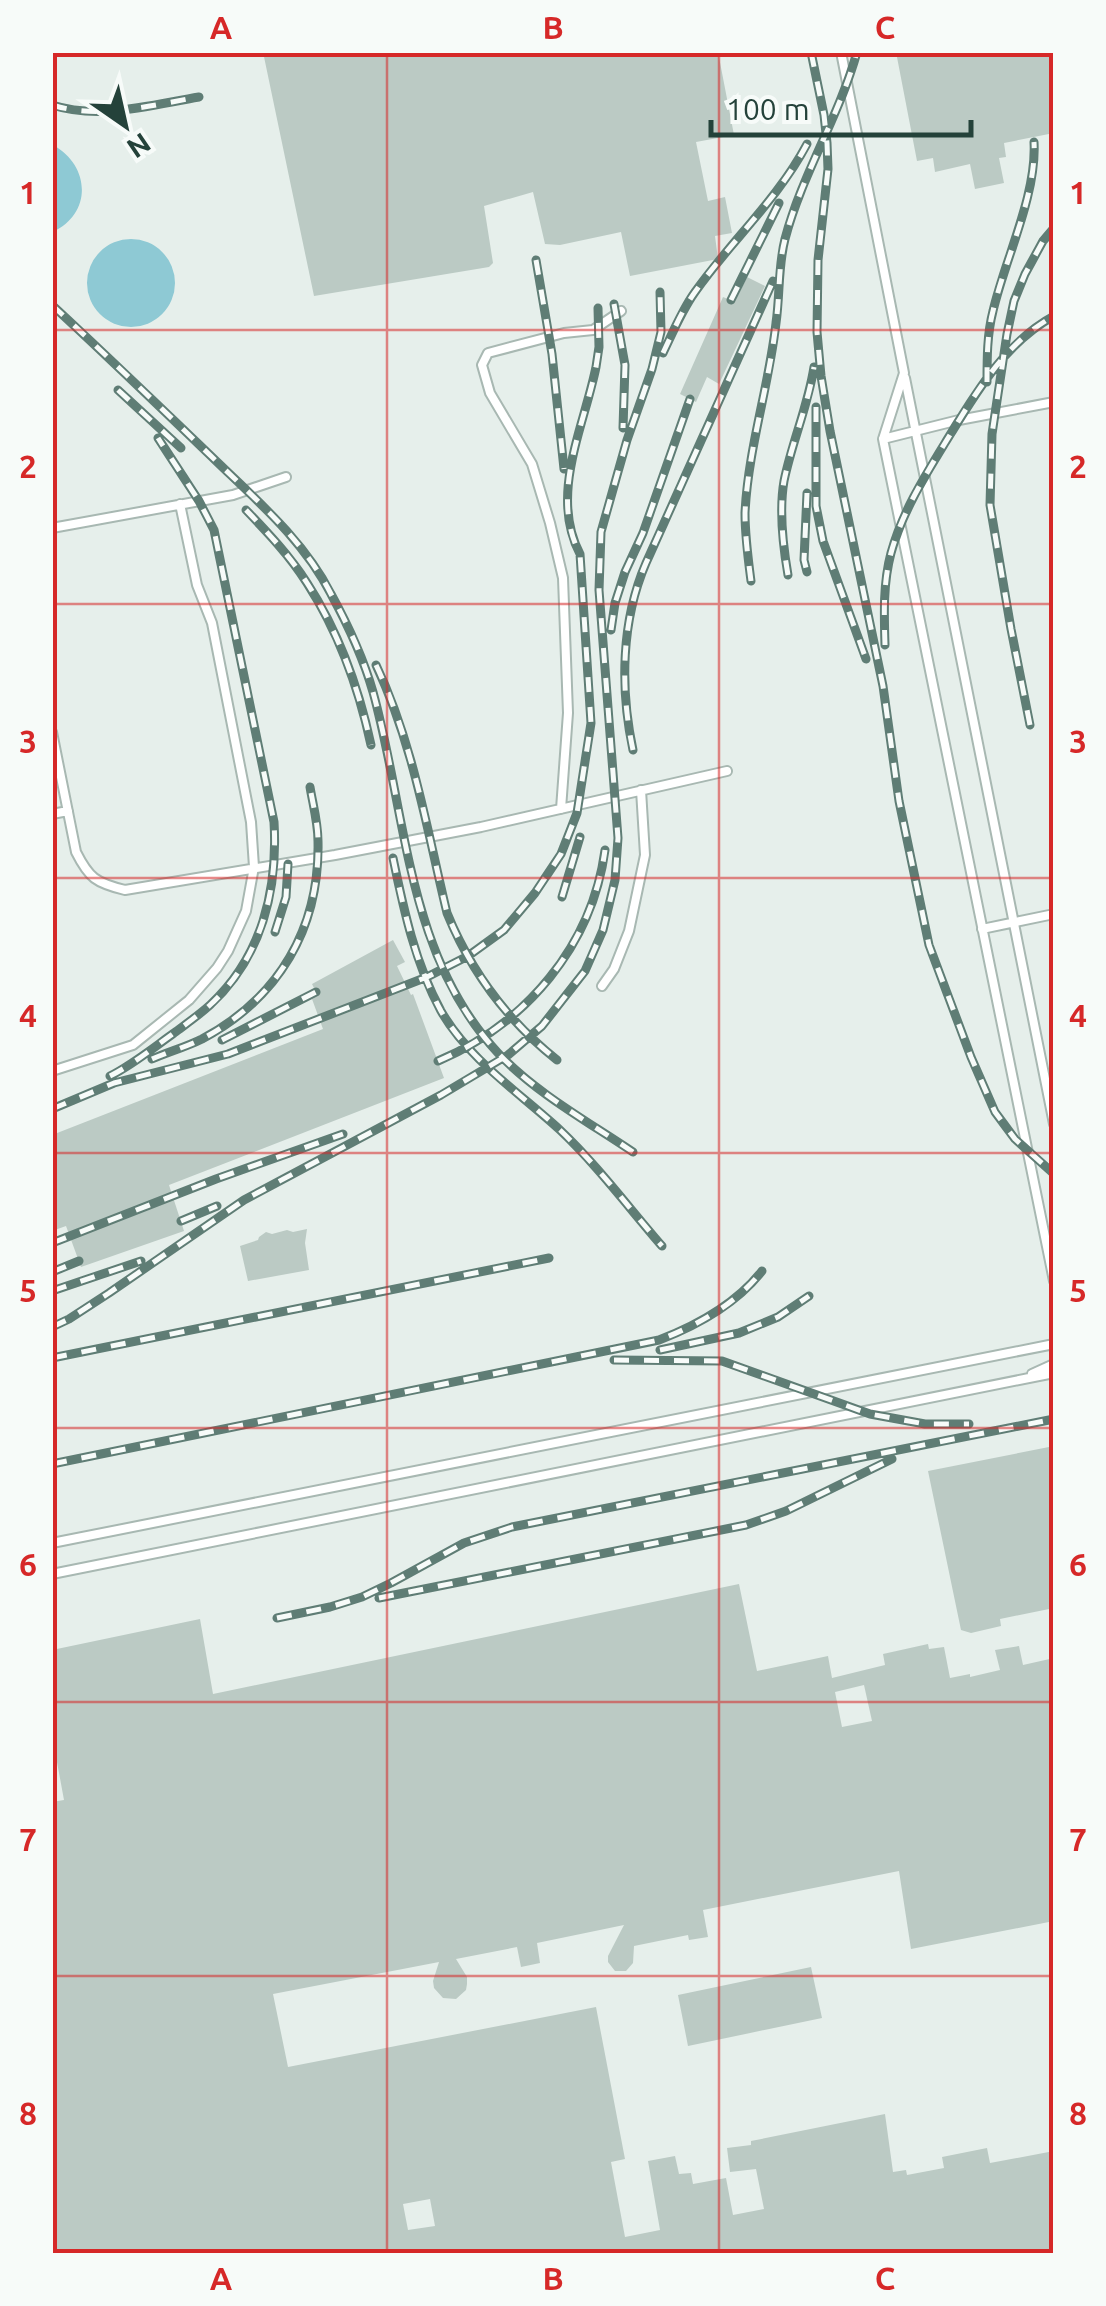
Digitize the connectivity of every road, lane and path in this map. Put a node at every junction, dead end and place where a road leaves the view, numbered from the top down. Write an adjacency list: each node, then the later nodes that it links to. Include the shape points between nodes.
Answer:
1 (841, 52): 3 (lane)
2 (621, 311): 13 (lane, via 593,330 488,353 482,366 532,464 563,578 568,712)
3 (904, 373): 5 (lane); 6 (lane)
4 (1054, 402): 5 (lane)
5 (916, 432): 6 (lane); 18 (lane)
6 (883, 439): 19 (lane)
7 (286, 477): 8 (lane)
8 (180, 504): 9 (lane); 16 (lane, via 212,623)
9 (52, 528)
10 (52, 732): 14 (lane)
11 (727, 771): 12 (lane)
12 (642, 790): 13 (lane); 20 (lane, via 645,856 628,931)
13 (561, 809): 16 (lane)
14 (68, 811): 15 (lane); 16 (lane, via 83,867 107,886 125,890)
15 (52, 814)
16 (254, 867): 21 (lane, via 246,912 228,951 189,1000 134,1045)
17 (1054, 914): 18 (lane)
18 (1014, 922): 19 (lane); 22 (lane)
19 (982, 929): 23 (lane)
20 (602, 986)
21 (52, 1071)
22 (1054, 1124)
23 (1054, 1281)
24 (1054, 1344): 28 (lane)
25 (1054, 1364): 27 (lane)
26 (1054, 1373): 27 (lane)
27 (1013, 1381): 29 (lane)
28 (52, 1543)
29 (52, 1574)

